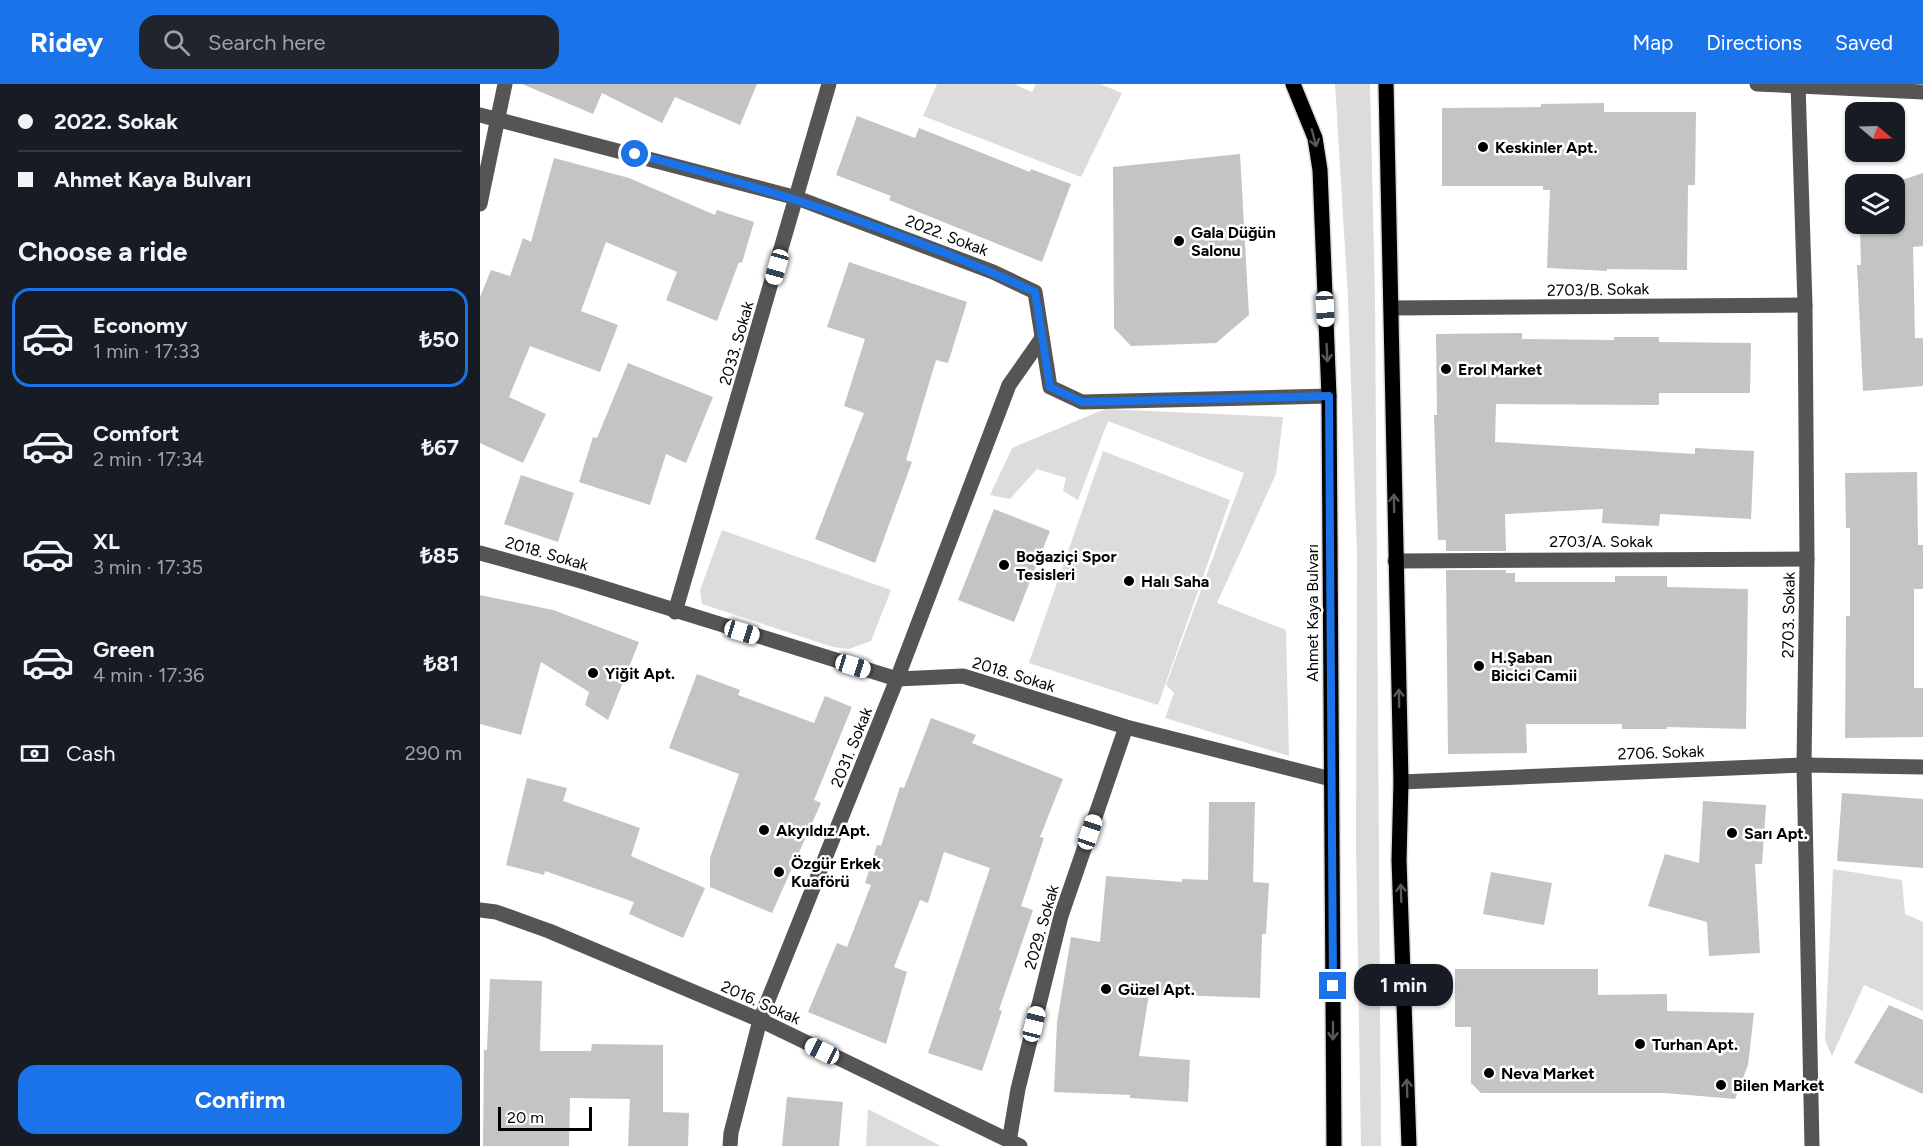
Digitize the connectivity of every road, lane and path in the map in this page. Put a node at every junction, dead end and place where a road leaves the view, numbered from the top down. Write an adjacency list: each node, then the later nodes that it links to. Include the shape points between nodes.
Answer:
1 (505, 84): 9 (street)
2 (829, 84): 10 (street, 2033. Sokak)
3 (1293, 84): 15 (main road, Ahmet Kaya Bulvarı, one-way to 15, via 1315,138 1320,170)
4 (1386, 84): 13 (main road)
5 (1757, 84): 6 (street)
6 (1799, 85): 7 (street); 12 (street, 2703. Sokak)
7 (1923, 92)
8 (480, 115): 9 (street, 2022. Sokak)
9 (498, 118): 10 (street, 2022. Sokak); 11 (street)
10 (797, 198): 14 (street, 2022. Sokak, via 993,272 1035,292); 19 (street, 2033. Sokak)
11 (480, 204)
12 (1805, 305): 13 (street, 2703/B. Sokak); 17 (street, 2703. Sokak)
13 (1392, 309): 18 (main road, one-way to 13)
14 (1042, 338): 15 (street, 2022. Sokak, via 1050,387 1082,402); 20 (street, 2031. Sokak, via 1009,385)
15 (1329, 396): 24 (main road, Ahmet Kaya Bulvarı)
16 (480, 553): 19 (street, 2018. Sokak)
17 (1807, 559): 18 (street, 2703/A. Sokak); 22 (street, 2703. Sokak)
18 (1395, 561): 25 (main road, one-way to 18)
19 (675, 612): 20 (street, 2018. Sokak)
20 (897, 679): 21 (street, 2018. Sokak, via 963,676); 27 (street, 2031. Sokak)
21 (1126, 727): 24 (street, 2018. Sokak); 28 (street, 2029. Sokak, via 1061,916 1018,1089)
22 (1804, 765): 23 (street, 2706. Sokak); 25 (street, 2706. Sokak); 32 (street, 2703. Sokak)
23 (1923, 767)
24 (1331, 779): 30 (main road, Ahmet Kaya Bulvarı, one-way to 30)
25 (1401, 782): 31 (main road, one-way to 25)
26 (480, 910): 27 (street, 2016. Sokak, via 549,931)
27 (760, 1020): 28 (street, 2016. Sokak); 29 (street, 2031. Sokak)
28 (1015, 1144)
29 (730, 1146)
30 (1334, 1146)
31 (1409, 1146)
32 (1812, 1146)

